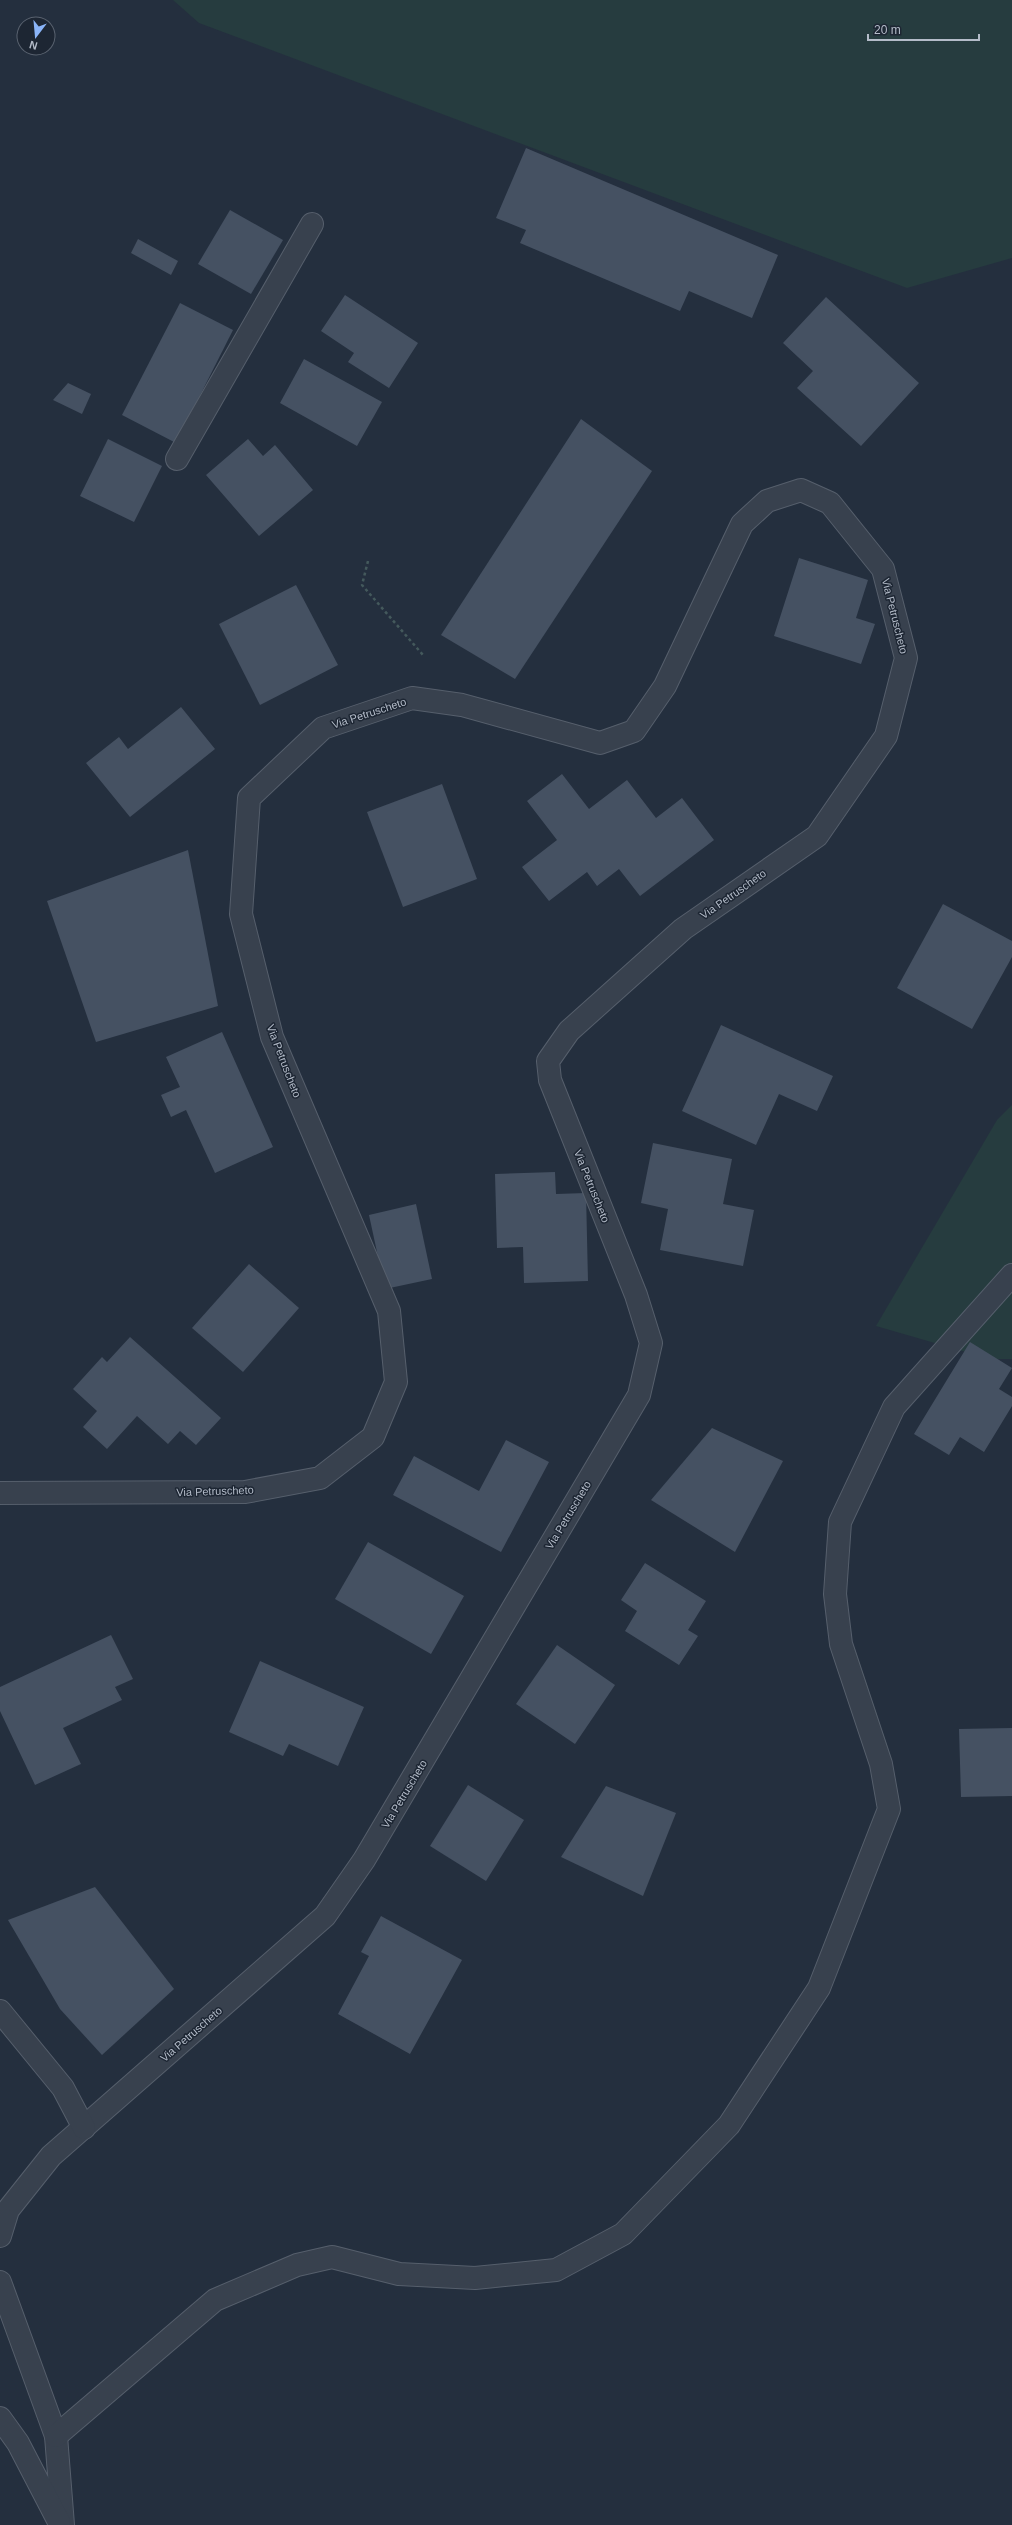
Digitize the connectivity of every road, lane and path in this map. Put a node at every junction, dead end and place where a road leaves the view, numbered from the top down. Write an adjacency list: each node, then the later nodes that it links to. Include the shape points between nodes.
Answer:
1 (312, 224): 2 (street)
2 (177, 460)
3 (368, 560): 4 (path, via 362,585)
4 (423, 655)
5 (1012, 1275): 12 (street, via 894,1407 840,1522 835,1594 841,1644 881,1764 889,1809 819,1988 729,2125 623,2234 556,2270 475,2278 399,2274 332,2257 296,2265 215,2300)
6 (0, 1493): 8 (street, Via Petruscheto, via 244,1492 320,1478 373,1437 396,1382 389,1311 270,1030 241,914 248,798 323,728 412,698 462,705 600,743 634,731 665,686 742,524 767,500 801,490 830,503 883,569 906,658 886,736 817,836 683,929 569,1031 548,1060 550,1080 636,1295 651,1343 639,1395 364,1860 325,1916)
7 (0, 2011): 8 (street, via 63,2088)
8 (84, 2128): 9 (street, Via Petruscheto, via 51,2156 8,2210)
9 (0, 2236)
10 (0, 2282): 12 (street)
11 (0, 2418): 13 (street, via 18,2443)
12 (56, 2436): 13 (street)
13 (62, 2525)

